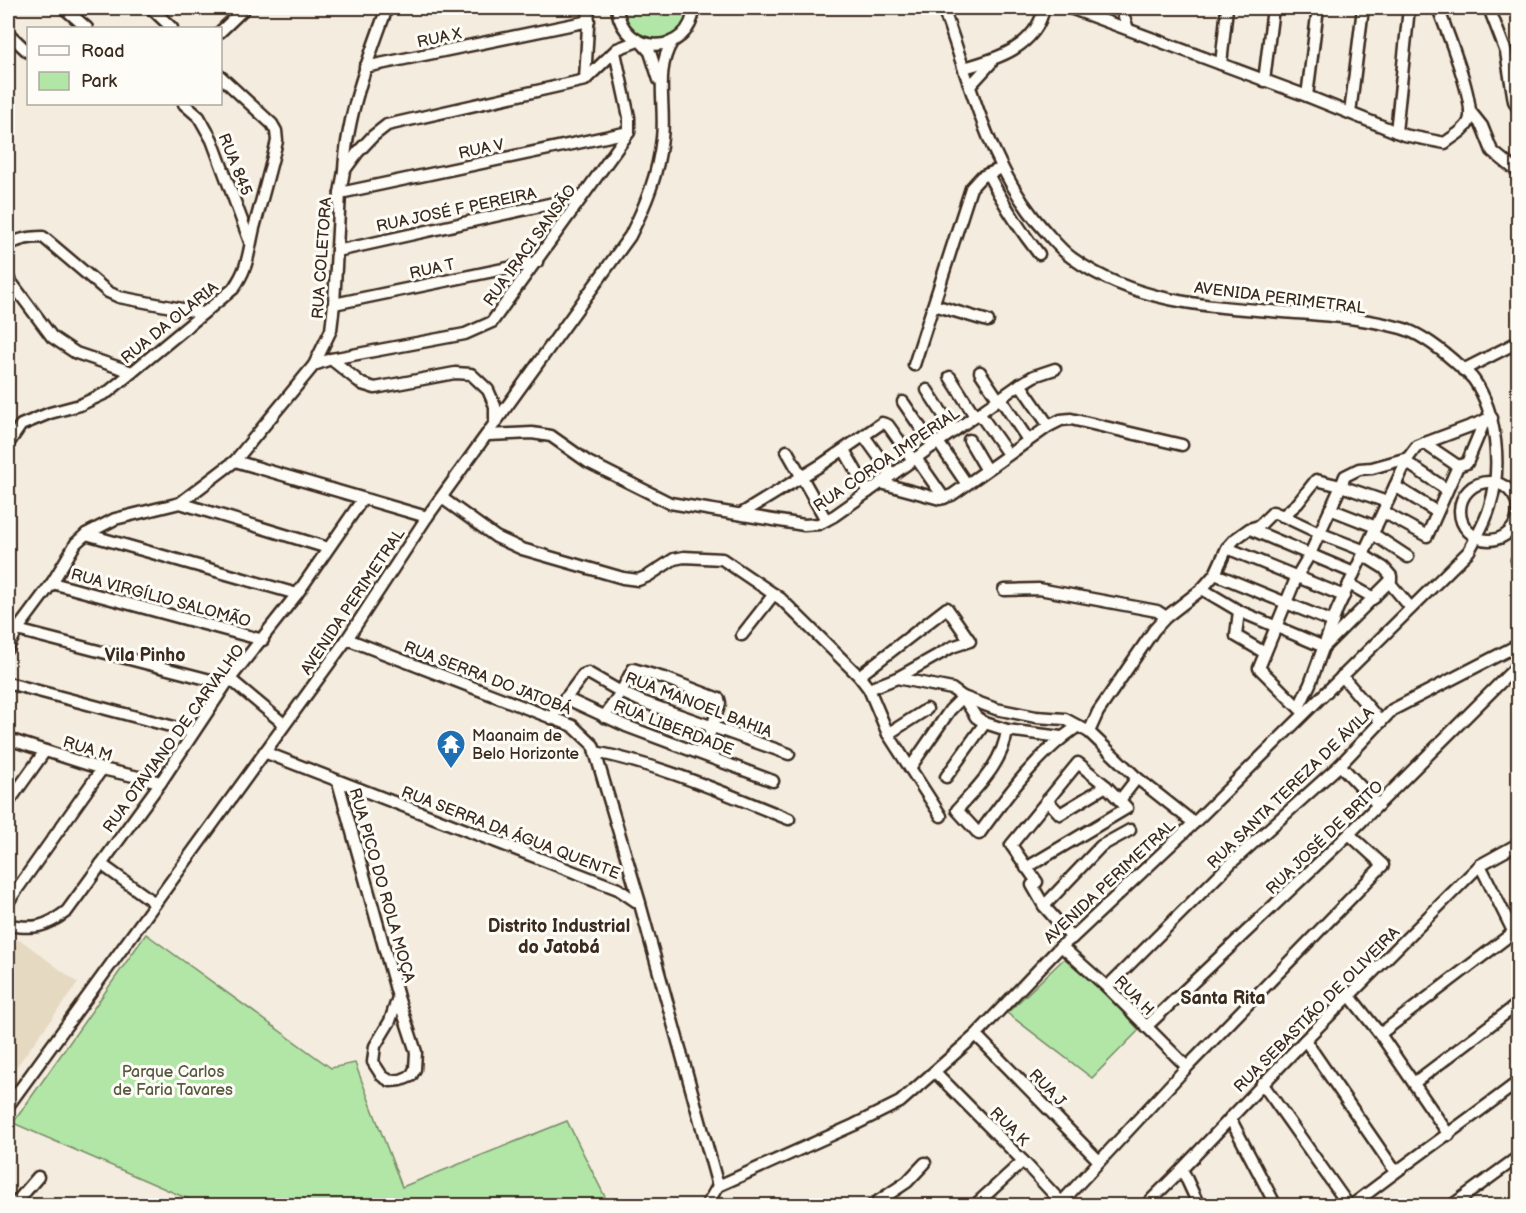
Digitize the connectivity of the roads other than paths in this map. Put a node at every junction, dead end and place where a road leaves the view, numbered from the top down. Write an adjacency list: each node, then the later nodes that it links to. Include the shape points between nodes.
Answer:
1 (64, 8): 20 (street)
2 (152, 8): 21 (street)
3 (245, 8): 23 (street)
4 (387, 8): 32 (street)
5 (589, 8): 19 (street)
6 (694, 8): 26 (street, via 689,26)
7 (943, 8): 29 (street, AVENIDA PERIMETRAL)
8 (1044, 8): 30 (street, via 1029,38)
9 (1070, 8): 22 (street)
10 (1121, 8): 22 (street)
11 (1227, 8): 31 (street)
12 (1273, 8): 36 (street)
13 (1318, 8): 39 (street)
14 (1363, 8): 43 (street)
15 (1409, 8): 45 (street)
16 (1438, 8): 42 (street, via 1468,93)
17 (1489, 8): 41 (street, via 1506,52)
18 (618, 12): 25 (street, AVENIDA PERIMETRAL, via 622,26); 27 (street, via 620,40)
19 (589, 21): 32 (street, RUA X); 35 (street)
20 (86, 27)
21 (171, 27)
22 (1128, 29): 31 (street)
23 (222, 30)
24 (8, 33): 28 (street)
25 (639, 42): 26 (street); 27 (street); 38 (street, AVENIDA PERIMETRAL, via 650,52)
26 (672, 42): 38 (street, AVENIDA PERIMETRAL, via 664,57)
27 (616, 50): 35 (street); 44 (street)
28 (27, 51)
29 (958, 51): 30 (street); 33 (street, AVENIDA PERIMETRAL)
30 (989, 62): 33 (street); 37 (street)
31 (1221, 64): 36 (street)
32 (365, 67): 47 (street)
33 (964, 68): 37 (street, AVENIDA PERIMETRAL)
34 (222, 78): 52 (street, RUA DA OLARIA, via 276,131 277,141)
35 (585, 80): 47 (street, RUA COLETORA, via 387,125)
36 (1264, 81): 39 (street)
37 (970, 86): 46 (street, AVENIDA PERIMETRAL)
38 (662, 89): 77 (street, AVENIDA PERIMETRAL, via 662,136 648,201 605,273)
39 (1307, 96): 43 (street)
40 (185, 105): 52 (street, RUA 845, via 199,117 212,140)
41 (1518, 110)
42 (1470, 111): 45 (street, via 1464,128 1444,143); 48 (street, via 1482,126 1492,151)
43 (1350, 113): 45 (street)
44 (629, 132): 50 (street, RUA V); 51 (street, RUA IRACI SANSÃO)
45 (1396, 132)
46 (1002, 168): 49 (street); 67 (street, AVENIDA PERIMETRAL, via 1029,214 1071,257 1103,276 1138,291 1226,309 1342,318 1402,328 1444,352)
47 (344, 171): 50 (street, RUA COLETORA)
48 (1518, 172)
49 (988, 174): 55 (street, via 1006,208); 59 (street, via 971,188)
50 (340, 193): 54 (street, RUA COLETORA)
51 (581, 197): 54 (street, RUA JOSÉ F PEREIRA); 56 (street, RUA IRACI SANSÃO)
52 (250, 242): 60 (street, RUA DA OLARIA, via 241,278)
53 (8, 246): 60 (street, via 13,241 43,237 119,297)
54 (337, 251): 58 (street, RUA COLETORA)
55 (1039, 254)
56 (537, 262): 58 (street, RUA T); 63 (street, RUA IRACI SANSÃO, via 492,322 481,328)
57 (8, 278): 68 (street, via 52,337 76,353)
58 (334, 304): 64 (street, RUA COLETORA, via 331,330)
59 (934, 305): 61 (street); 65 (street)
60 (202, 313): 68 (street, RUA DA OLARIA)
61 (988, 321)
62 (1518, 342): 67 (street)
63 (331, 359): 64 (street, RUA IRACI SANSÃO); 77 (street, via 362,384 375,388 455,373 471,374 488,390 495,406)
64 (314, 365): 93 (street, RUA COLETORA)
65 (914, 365)
66 (1055, 369): 71 (street, RUA COROA IMPERIAL)
67 (1463, 370): 76 (street, AVENIDA PERIMETRAL, via 1473,380)
68 (132, 372): 85 (street, RUA DA OLARIA, via 108,392 21,425)
69 (980, 372): 73 (street)
70 (950, 377): 75 (street)
71 (1020, 384): 73 (street, RUA COROA IMPERIAL); 78 (street)
72 (927, 390): 79 (street)
73 (999, 399): 75 (street, RUA COROA IMPERIAL); 83 (street)
74 (903, 402): 86 (street)
75 (977, 414): 79 (street, RUA COROA IMPERIAL); 90 (street)
76 (1489, 419): 84 (street); 94 (street, via 1467,463); 98 (street, AVENIDA PERIMETRAL, via 1497,456)
77 (495, 424): 80 (street, AVENIDA PERIMETRAL)
78 (1049, 426): 83 (street); 87 (street, via 1071,419)
79 (954, 431): 86 (street, RUA COROA IMPERIAL)
80 (488, 435): 105 (street, AVENIDA PERIMETRAL); 112 (street, RUA COROA IMPERIAL, via 551,436 588,462 669,503)
81 (864, 436): 88 (street); 91 (street, via 882,423 888,425); 96 (street)
82 (969, 440): 95 (street)
83 (1028, 440): 90 (street)
84 (1424, 443): 92 (street); 94 (street)
85 (8, 444)
86 (935, 444): 91 (street, RUA COROA IMPERIAL); 100 (street)
87 (1182, 445)
88 (844, 450): 97 (street); 104 (street)
89 (787, 451): 97 (street)
90 (1008, 454): 95 (street)
91 (914, 459): 96 (street, RUA COROA IMPERIAL); 106 (street)
92 (1407, 460): 101 (street, via 1359,469 1345,476); 102 (street); 103 (street)
93 (235, 461): 107 (street); 108 (street, RUA COLETORA)
94 (1458, 466): 103 (street)
95 (986, 469): 100 (street)
96 (891, 475): 99 (street, RUA COROA IMPERIAL)
97 (801, 477): 112 (street); 115 (street)
98 (1494, 482): 120 (street, AVENIDA PERIMETRAL, via 1491,506); 120 (street, via 1474,486 1461,502 1462,522); 120 (street, via 1510,491 1517,517 1500,538)
99 (881, 483): 104 (street, RUA COROA IMPERIAL); 106 (street)
100 (966, 483): 106 (street)
101 (1341, 486): 109 (street); 110 (street); 113 (street, via 1316,480)
102 (1395, 486): 109 (street); 111 (street)
103 (1446, 489): 111 (street)
104 (868, 492): 115 (street, RUA COROA IMPERIAL)
105 (442, 498): 114 (street, AVENIDA PERIMETRAL); 135 (street, via 496,537 522,549 638,580 674,559 722,559)
106 (944, 498)
107 (362, 500): 114 (street); 121 (street, RUA OTAVIANO DE CARVALHO)
108 (180, 503): 119 (street, RUA COLETORA, via 115,519); 121 (street)
109 (1385, 507): 111 (street, via 1427,536); 117 (street)
110 (1330, 509): 117 (street); 118 (street)
111 (1437, 512)
112 (741, 514): 115 (street, RUA COROA IMPERIAL, via 804,525)
113 (1283, 516): 116 (street, via 1273,512 1259,526); 118 (street)
114 (427, 517): 146 (street, AVENIDA PERIMETRAL)
115 (826, 520)
116 (1249, 529): 122 (street); 124 (street)
117 (1374, 530): 123 (street); 125 (street)
118 (1319, 533): 123 (street); 124 (street)
119 (86, 534): 130 (street, RUA COLETORA); 134 (street)
120 (1476, 537): 139 (street, AVENIDA PERIMETRAL, via 1469,551)
121 (328, 548): 134 (street, RUA OTAVIANO DE CARVALHO)
122 (1227, 548): 127 (street); 128 (street)
123 (1364, 553): 126 (street); 129 (street, via 1388,572)
124 (1310, 554): 126 (street); 128 (street)
125 (1408, 558)
126 (1354, 573): 131 (street)
127 (1215, 574): 132 (street); 138 (street)
128 (1297, 576): 136 (street); 138 (street)
129 (1390, 580): 137 (street); 139 (street)
130 (51, 583): 144 (street, RUA COLETORA); 147 (street, RUA VIRGÍLIO SALOMÃO)
131 (1349, 584): 136 (street); 137 (street)
132 (1202, 589): 140 (street); 141 (street)
133 (1004, 590): 141 (street, via 1039,589 1157,611)
134 (297, 594): 147 (street, RUA OTAVIANO DE CARVALHO)
135 (774, 594): 145 (street); 153 (street)
136 (1344, 596): 142 (street)
137 (1374, 598): 149 (street)
138 (1287, 602): 142 (street); 143 (street)
139 (1411, 608): 154 (street, AVENIDA PERIMETRAL)
140 (1239, 611): 143 (street); 151 (street, via 1236,636)
141 (1166, 617): 173 (street, via 1098,712)
142 (1333, 622): 149 (street)
143 (1276, 626): 149 (street); 151 (street)
144 (17, 630): 150 (street, RUA COLETORA); 156 (street)
145 (742, 635)
146 (347, 639): 164 (street, RUA SERRA DO JATOBÁ); 168 (street, AVENIDA PERIMETRAL)
147 (263, 640): 156 (street, RUA OTAVIANO DE CARVALHO)
148 (1518, 645): 166 (street, RUA SANTA TEREZA DE ÁVILA, via 1392,710)
149 (1324, 647): 163 (street)
150 (8, 648)
151 (1265, 653): 163 (street, via 1259,668)
152 (1518, 664): 194 (street, RUA JOSÉ DE BRITO)
153 (859, 676): 155 (street, via 947,608 970,641); 158 (street)
154 (1342, 676): 163 (street, AVENIDA PERIMETRAL); 166 (street)
155 (897, 678): 158 (street); 160 (street, via 952,689)
156 (228, 682): 168 (street); 172 (street, RUA OTAVIANO DE CARVALHO)
157 (8, 683): 172 (street)
158 (868, 689): 174 (street)
159 (621, 692): 161 (street, RUA MANOEL BAHIA, via 588,673); 165 (street); 169 (street, RUA MANOEL BAHIA); 169 (street, via 633,669 668,679 717,698 720,703)
160 (963, 697): 167 (street); 170 (street, via 996,709 1065,719); 183 (street)
161 (565, 698): 164 (street, RUA MANOEL BAHIA); 165 (street, RUA LIBERDADE)
162 (927, 709): 174 (street)
163 (1302, 710): 197 (street, AVENIDA PERIMETRAL)
164 (551, 717): 179 (street, RUA SERRA DO JATOBÁ, via 573,726)
165 (604, 717): 180 (street, RUA LIBERDADE)
166 (1382, 722): 182 (street, RUA SANTA TEREZA DE ÁVILA)
167 (985, 723): 171 (street); 185 (street)
168 (284, 724): 178 (street, AVENIDA PERIMETRAL)
169 (712, 726): 180 (street); 181 (street, RUA MANOEL BAHIA)
170 (1078, 726): 173 (street); 175 (street)
171 (1007, 730): 175 (street); 175 (street, via 1005,743 990,772 957,810 979,834 1014,787)
172 (193, 732): 188 (street, RUA OTAVIANO DE CARVALHO)
173 (1089, 732): 186 (street)
174 (888, 734): 183 (street)
175 (1061, 737)
176 (8, 739): 177 (street, RUA M)
177 (45, 751): 184 (street, RUA M); 193 (street)
178 (264, 752): 189 (street, RUA SERRA DA ÁGUA QUENTE); 205 (street, AVENIDA PERIMETRAL)
179 (595, 752): 196 (street, via 690,780); 206 (street, RUA SERRA DO JATOBÁ)
180 (703, 754): 187 (street, RUA LIBERDADE)
181 (789, 754)
182 (1340, 765): 194 (street); 212 (street, RUA SANTA TEREZA DE ÁVILA, via 1231,863)
183 (910, 768): 195 (street)
184 (102, 769): 188 (street, RUA M); 204 (street)
185 (946, 777)
186 (1137, 778): 192 (street); 197 (street)
187 (773, 781)
188 (161, 782): 201 (street, RUA OTAVIANO DE CARVALHO)
189 (338, 782): 206 (street, RUA SERRA DA ÁGUA QUENTE, via 618,889); 214 (street, RUA PICO DO ROLA MOÇA)
190 (1106, 786): 191 (street, via 1060,814); 191 (street, via 1078,763); 192 (street)
191 (1047, 800): 203 (street, via 1011,845)
192 (1120, 800): 203 (street, via 1127,808)
193 (8, 803)
194 (1378, 805): 199 (street, RUA JOSÉ DE BRITO)
195 (940, 816)
196 (789, 819)
197 (1194, 824): 210 (street, AVENIDA PERIMETRAL)
198 (1130, 830): 207 (street, via 1101,846)
199 (1349, 834): 216 (street, RUA JOSÉ DE BRITO); 220 (street, via 1383,866)
200 (1518, 844): 202 (street, RUA SEBASTIÃO DE OLIVEIRA)
201 (101, 864): 205 (street); 208 (street, RUA OTAVIANO DE CARVALHO, via 67,911 54,922 27,928)
202 (1480, 865): 209 (street); 213 (street, RUA SEBASTIÃO DE OLIVEIRA)
203 (1026, 868): 207 (street, via 1037,882 1032,885)
204 (8, 902)
205 (155, 903): 225 (street, AVENIDA PERIMETRAL)
206 (640, 904): 235 (street)
207 (1044, 906): 210 (street)
208 (8, 925)
209 (1516, 936): 217 (street)
210 (1072, 938): 211 (street, AVENIDA PERIMETRAL)
211 (1061, 946): 212 (street, RUA H); 218 (street, AVENIDA PERIMETRAL)
212 (1107, 987): 216 (street, RUA H)
213 (1349, 995): 217 (street); 219 (street, RUA SEBASTIÃO DE OLIVEIRA)
214 (398, 996): 214 (street, RUA PICO DO ROLA MOÇA, via 416,1052 416,1069 411,1076 390,1081 373,1062 375,1046 390,1021)
215 (1518, 1004): 224 (street)
216 (1146, 1027): 220 (street, RUA H)
217 (1380, 1034): 224 (street)
218 (976, 1035): 221 (street, AVENIDA PERIMETRAL); 230 (street, RUA J)
219 (1305, 1040): 223 (street, RUA SEBASTIÃO DE OLIVEIRA); 233 (street)
220 (1187, 1068): 230 (street)
221 (935, 1072): 229 (street, RUA K); 235 (street, AVENIDA PERIMETRAL, via 900,1102)
222 (1518, 1082): 227 (street)
223 (1262, 1083): 226 (street, RUA SEBASTIÃO DE OLIVEIRA); 244 (street)
224 (1414, 1083): 227 (street)
225 (8, 1106)
226 (1230, 1118): 232 (street, RUA SEBASTIÃO DE OLIVEIRA); 243 (street)
227 (1449, 1135): 233 (street)
228 (1518, 1157): 245 (street)
229 (1023, 1161): 236 (street, RUA K); 240 (street)
230 (1099, 1161): 236 (street)
231 (925, 1163): 239 (street, via 907,1182)
232 (1182, 1169): 241 (street, RUA SEBASTIÃO DE OLIVEIRA); 242 (street)
233 (1395, 1171): 244 (street)
234 (38, 1176): 237 (street)
235 (718, 1186): 238 (street)
236 (1060, 1204)
237 (13, 1206)
238 (706, 1206)
239 (871, 1206)
240 (974, 1206)
241 (1144, 1206)
242 (1199, 1206)
243 (1276, 1206)
244 (1350, 1206)
245 (1451, 1206)

